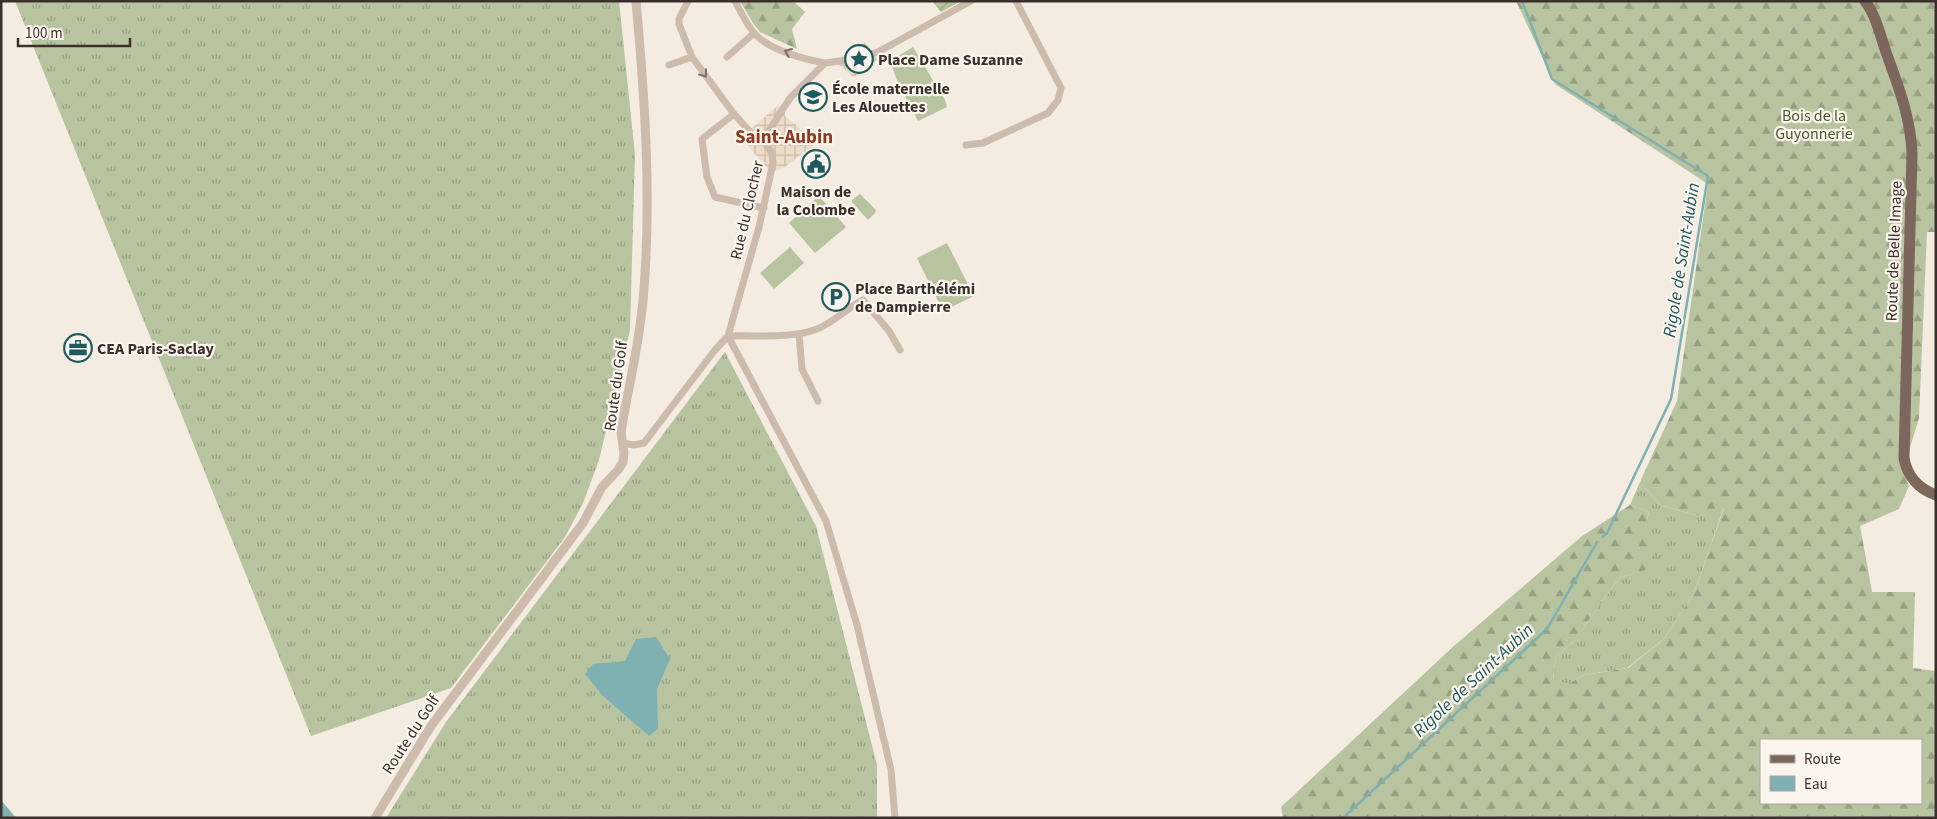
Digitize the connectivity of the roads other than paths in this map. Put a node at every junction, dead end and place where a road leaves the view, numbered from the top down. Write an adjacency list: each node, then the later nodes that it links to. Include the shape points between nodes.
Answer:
1 (636, 1): 20 (street, Route du Golf, via 643,79 647,200 643,301 621,432)
2 (688, 1): 8 (street, via 679,24)
3 (735, 1): 7 (street)
4 (971, 1): 10 (street, via 878,52)
5 (1016, 1): 14 (street, via 1061,88 1058,100 1048,113 983,143)
6 (1865, 1): 21 (main road, Route de Belle Image, via 1880,34 1910,124 1904,458 1912,478 1927,492)
7 (754, 33): 9 (street); 10 (street, one-way to 7, via 792,55)
8 (692, 57): 11 (street); 12 (street, one-way to 12)
9 (727, 57)
10 (826, 63): 13 (street, Rue du Clocher, via 790,98)
11 (669, 65)
12 (734, 114): 13 (street, via 755,137); 15 (street, via 702,139 707,177 715,197)
13 (763, 140): 15 (street, Rue du Clocher, via 772,153 773,164)
14 (966, 144)
15 (764, 208): 17 (street, Rue du Clocher)
16 (799, 334): 17 (street); 18 (street, via 819,328 863,300); 19 (street, via 802,369)
17 (728, 336): 20 (street, via 644,443); 23 (street, via 826,521 857,625 891,770)
18 (900, 350)
19 (818, 401)
20 (622, 443): 22 (street, Route du Golf, via 623,462 618,470 602,487 583,523 430,726)
21 (1936, 495)
22 (375, 818)
23 (895, 818)

